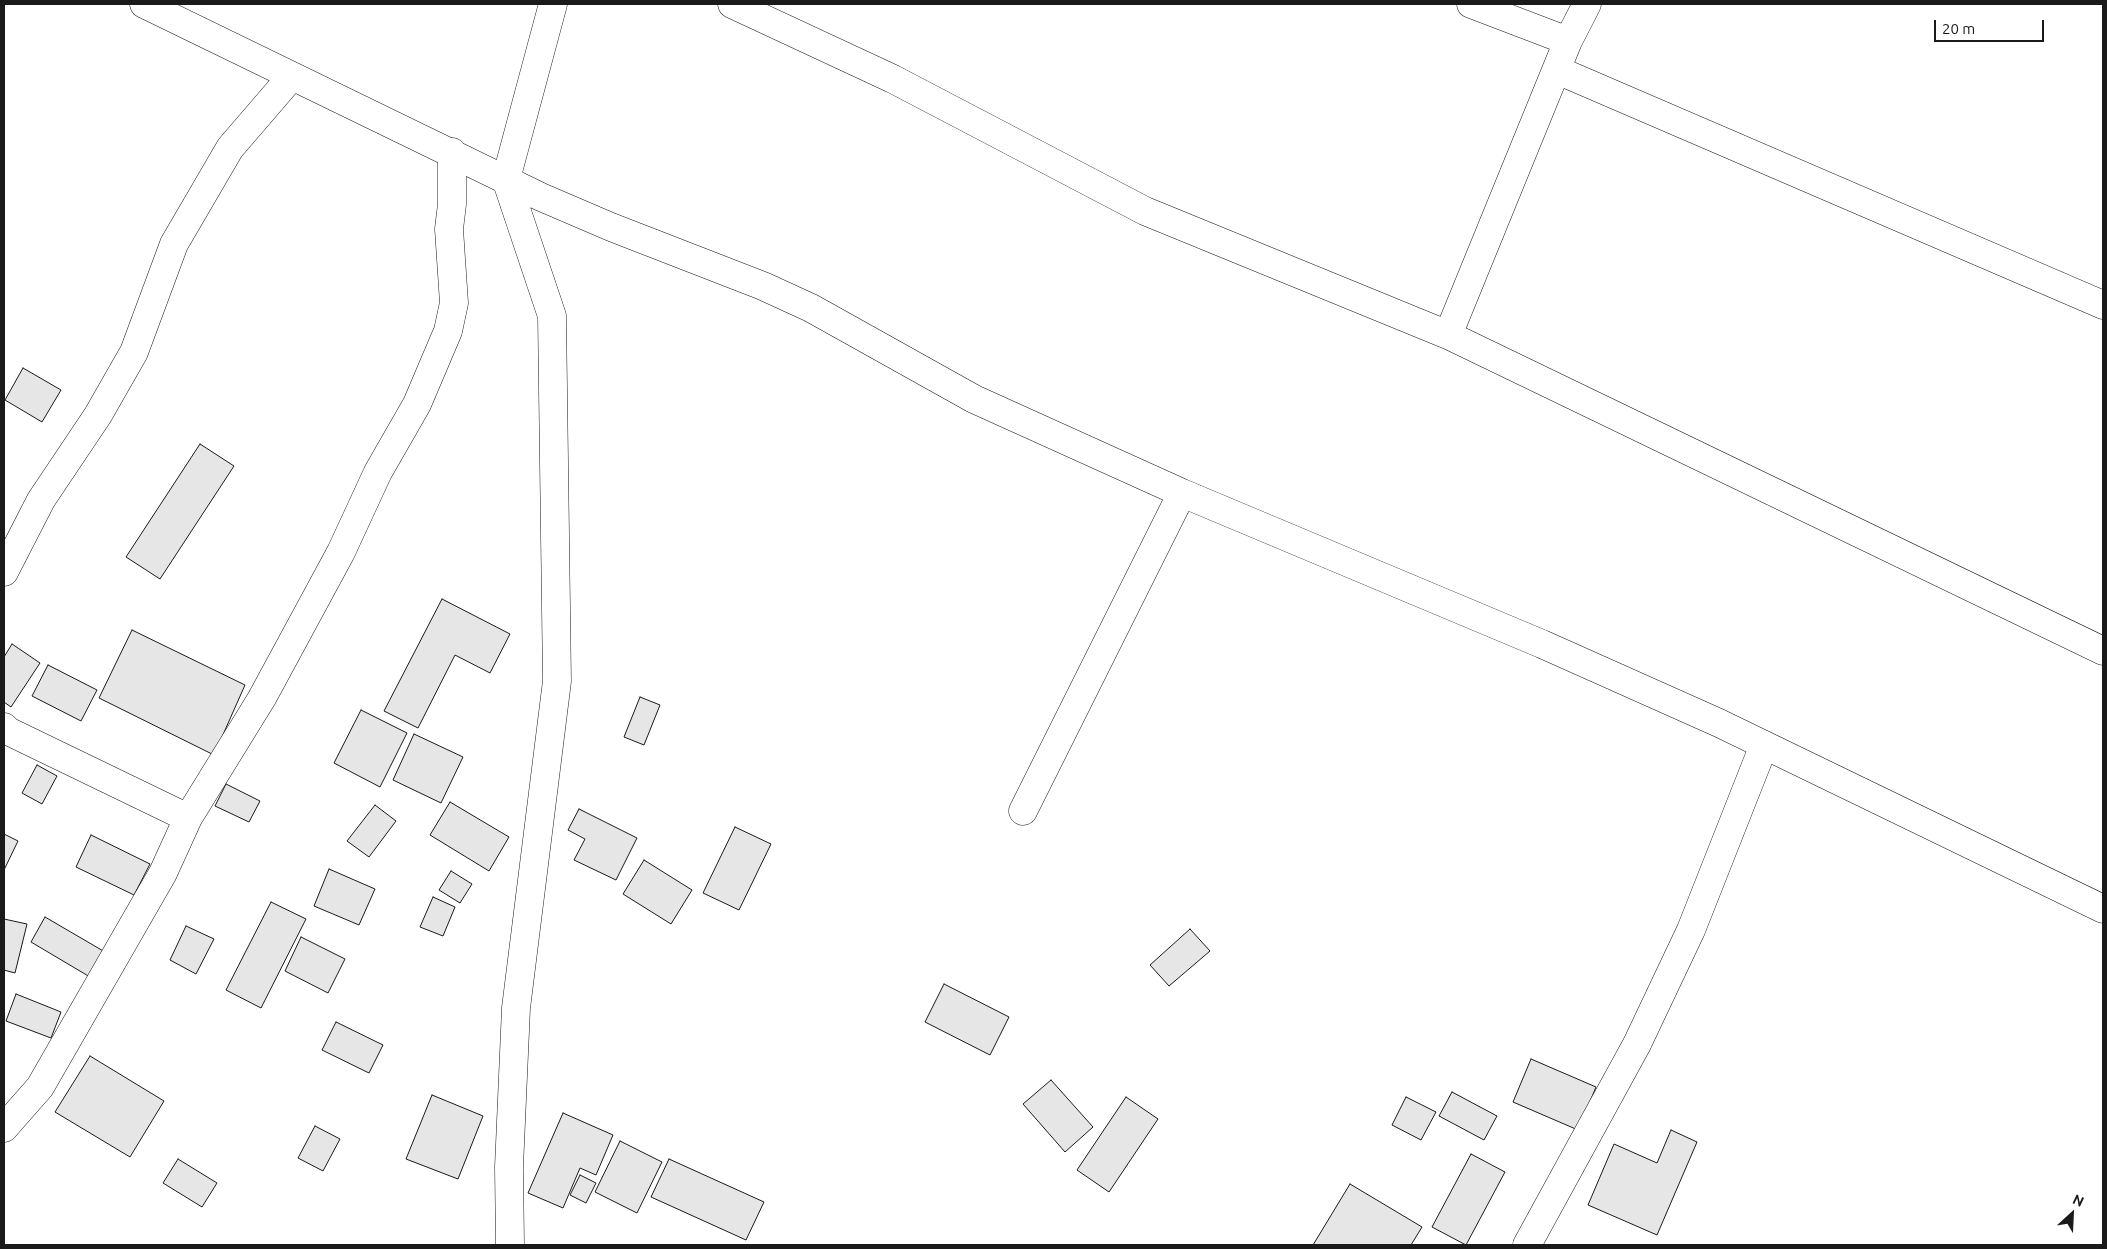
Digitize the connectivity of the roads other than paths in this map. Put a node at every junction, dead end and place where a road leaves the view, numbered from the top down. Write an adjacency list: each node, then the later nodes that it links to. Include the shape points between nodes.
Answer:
1 (144, 4): 8 (street)
2 (553, 4): 10 (street)
3 (732, 4): 12 (street, via 893,79 1145,211)
4 (1471, 4): 6 (street)
5 (1587, 4): 6 (street)
6 (1568, 41): 7 (street)
7 (1557, 70): 11 (street); 12 (street)
8 (292, 76): 9 (street); 14 (street, via 230,148 174,244 134,352 98,415 41,500)
9 (452, 152): 10 (street); 19 (street, via 449,229 454,303 448,331 417,404 378,472 341,552 262,698)
10 (506, 179): 13 (street, via 611,227 787,297 974,400); 22 (street, via 552,316 557,672 516,1008 509,1167)
11 (2103, 305)
12 (1448, 335): 15 (street)
13 (1182, 493): 17 (street, via 1542,644); 18 (street)
14 (4, 572)
15 (2103, 651)
16 (4, 727): 19 (street, via 8,732)
17 (1764, 745): 20 (street); 23 (street, via 1691,930 1637,1044)
18 (1023, 811)
19 (188, 818): 21 (street, via 163,873 40,1087)
20 (2103, 909)
21 (4, 1128)
22 (510, 1245)
23 (1527, 1245)

